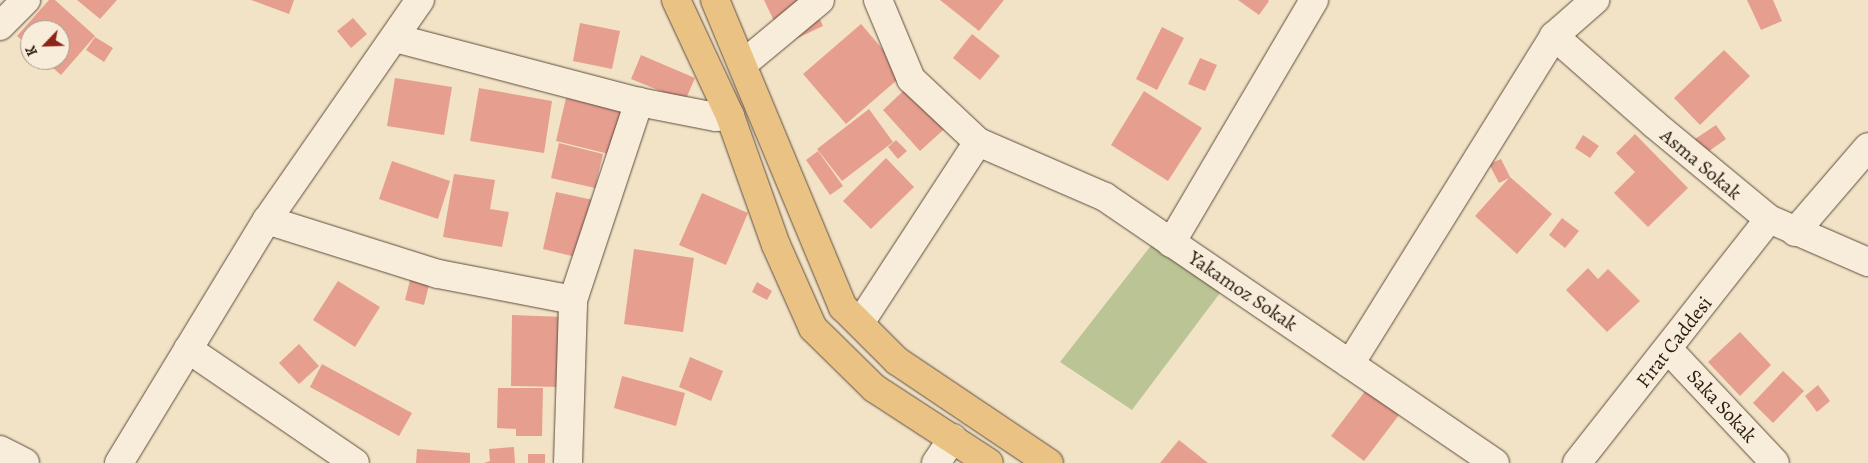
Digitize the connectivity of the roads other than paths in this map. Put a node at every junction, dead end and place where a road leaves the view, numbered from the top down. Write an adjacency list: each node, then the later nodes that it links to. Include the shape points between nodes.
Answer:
1 (26, 0): 9 (street)
2 (420, 0): 11 (street)
3 (676, 0): 14 (main road)
4 (715, 0): 12 (main road)
5 (820, 0): 12 (street)
6 (878, 0): 15 (street, Yakamoz Sokak, via 911,79)
7 (1314, 0): 20 (street)
8 (1595, 0): 10 (street)
9 (0, 26)
10 (1554, 36): 17 (street, Asma Sokak); 26 (street)
11 (395, 38): 13 (street); 18 (street)
12 (743, 64): 23 (main road, via 809,231 843,307)
13 (639, 102): 14 (street, via 716,117); 22 (street)
14 (730, 116): 27 (main road, via 776,245 813,328 874,388)
15 (978, 142): 20 (street, Yakamoz Sokak, via 1105,197); 23 (street)
16 (1868, 147): 19 (street)
17 (1769, 219): 19 (street, Asma Sokak); 25 (street, Fırat Caddesi)
18 (267, 220): 22 (street, via 438,274); 24 (street)
19 (1795, 232): 21 (street, Asma Sokak)
20 (1171, 242): 26 (street, Yakamoz Sokak)
21 (1868, 262)
22 (573, 300): 32 (street)
23 (860, 324): 35 (main road, via 897,360)
24 (188, 349): 30 (street); 31 (street)
25 (1668, 349): 37 (street, Fırat Caddesi); 38 (street, Saka Sokak)
26 (1350, 364): 36 (street, Yakamoz Sokak)
27 (953, 438): 33 (street); 34 (main road)
28 (0, 450): 29 (street)
29 (25, 463)
30 (119, 463)
31 (356, 463)
32 (568, 463)
33 (936, 463)
34 (989, 463)
35 (1048, 463)
36 (1495, 463)
37 (1577, 463)
38 (1775, 463)

